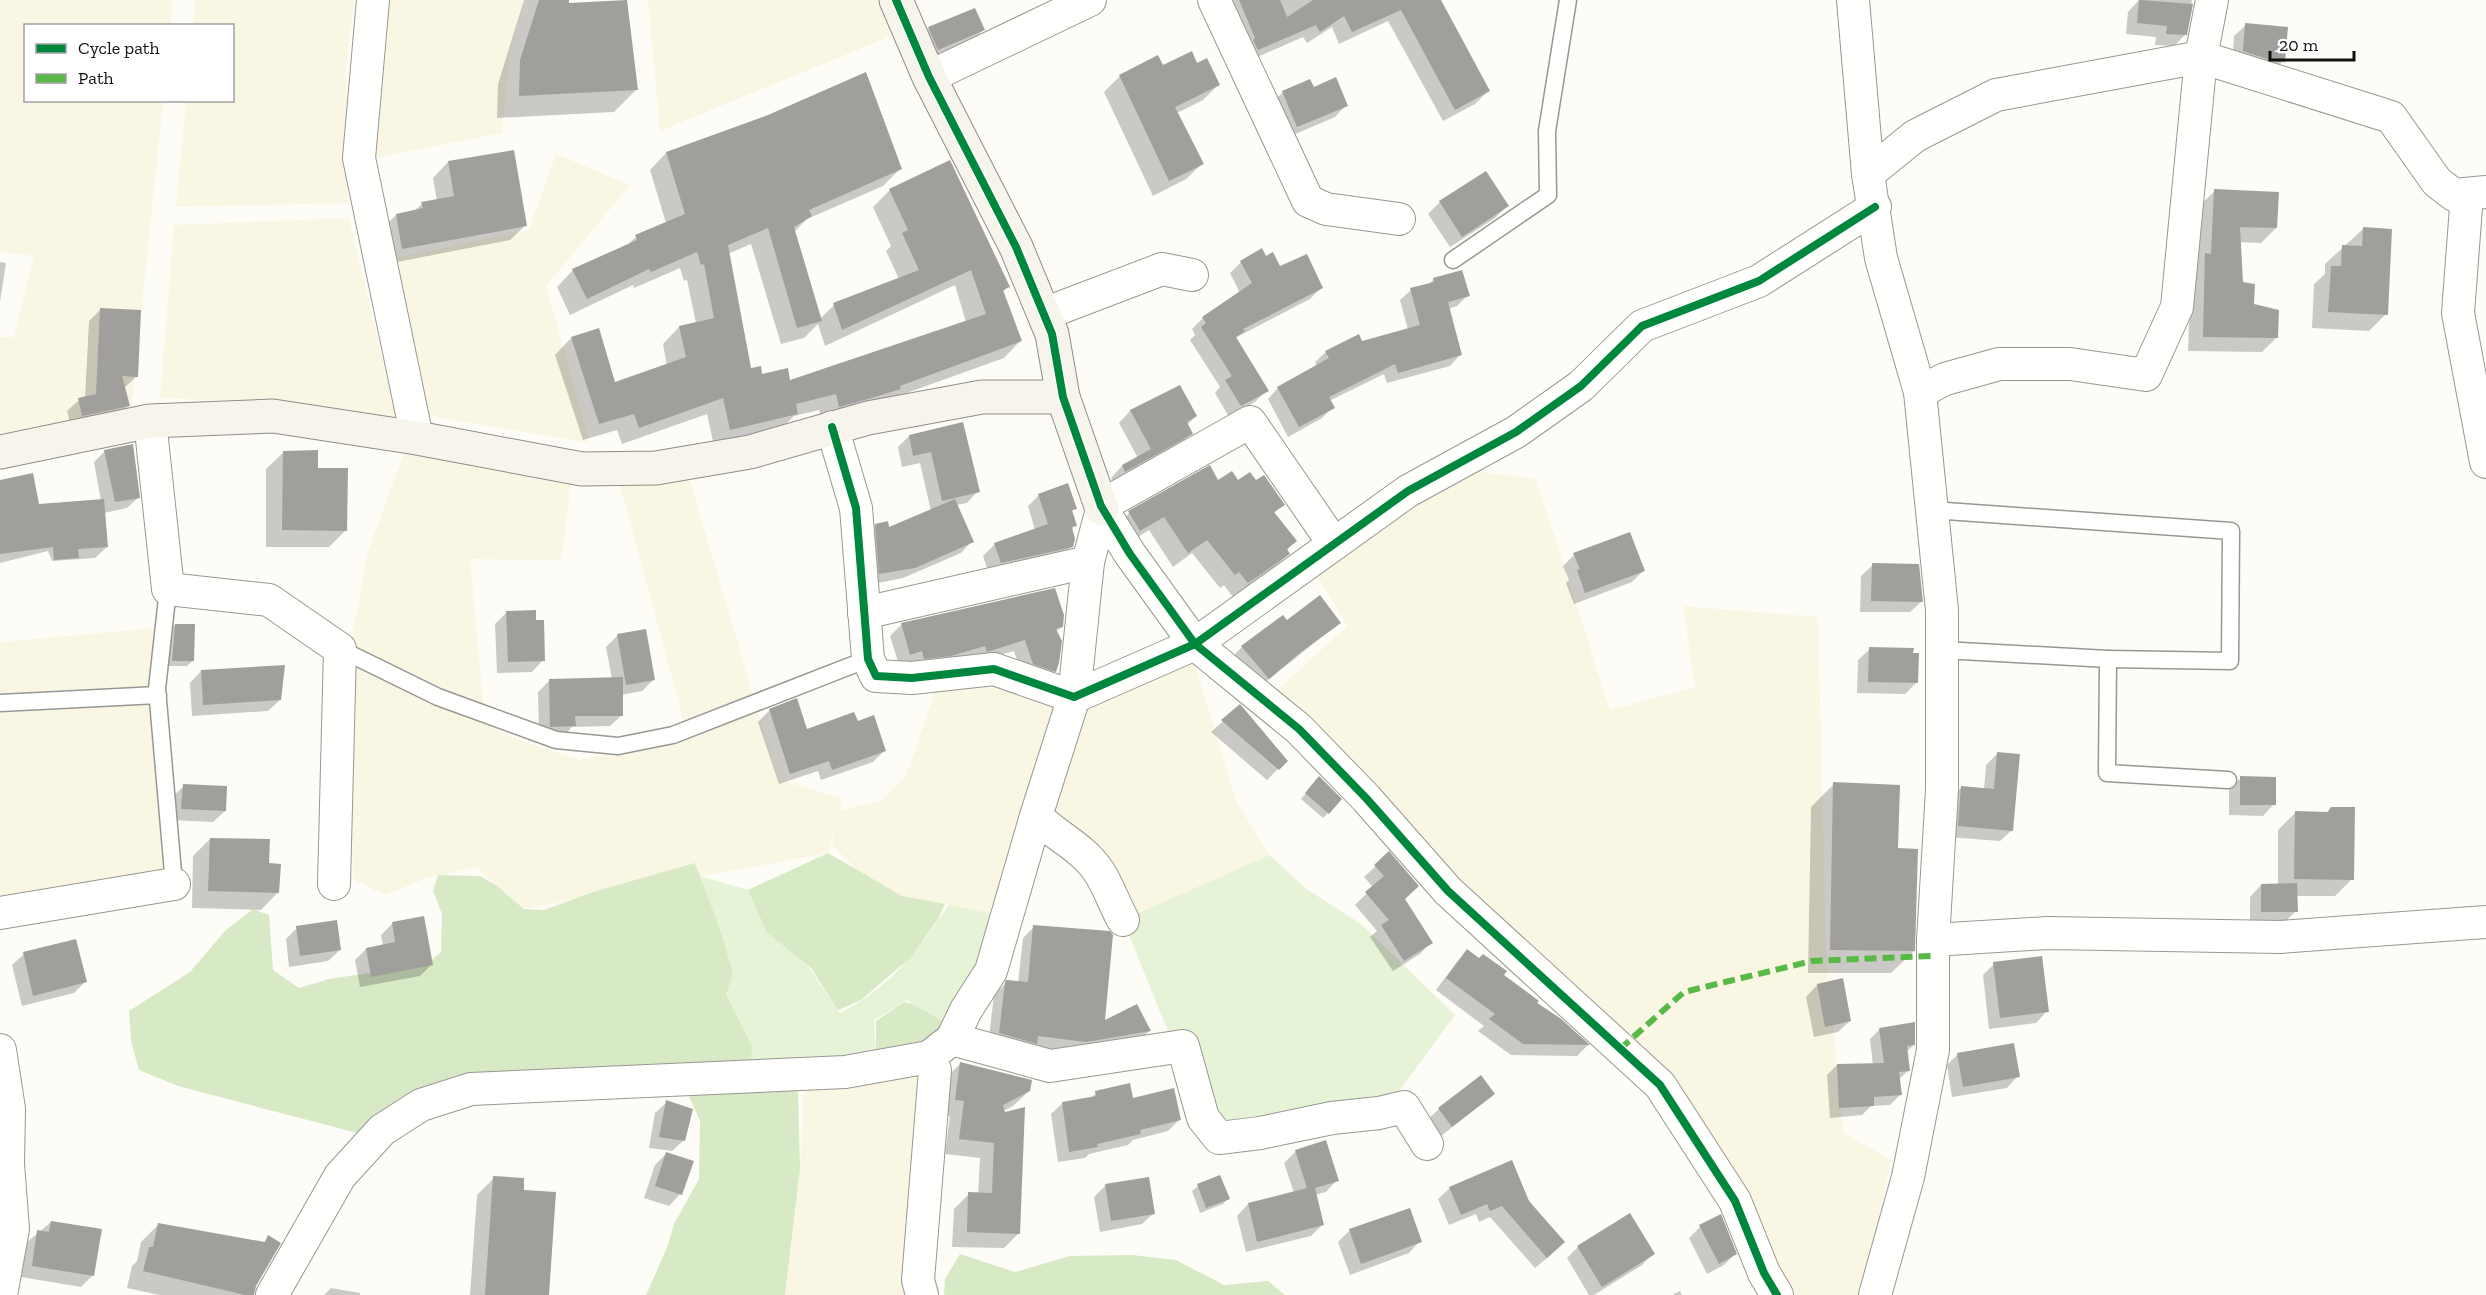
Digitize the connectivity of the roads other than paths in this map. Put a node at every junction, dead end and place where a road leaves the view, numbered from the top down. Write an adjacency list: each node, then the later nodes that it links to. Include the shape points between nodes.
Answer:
1 (374, 0): 21 (street, via 359,158)
2 (896, 0): 9 (street)
3 (1090, 0): 9 (street)
4 (1214, 0): 13 (street, via 1308,201 1326,209)
5 (1568, 0): 14 (lane, via 1546,131 1548,195)
6 (1853, 0): 10 (street)
7 (2212, 0): 8 (street)
8 (2201, 57): 10 (street, via 1996,95 1916,136); 11 (street, via 2391,117 2437,182 2454,195); 17 (street, via 2177,307 2146,375 2070,364 1999,364 1946,379)
9 (929, 77): 16 (street, via 1016,247)
10 (1868, 174): 12 (street)
11 (2476, 193): 23 (street, via 2458,313)
12 (1875, 207): 17 (street, via 1881,258); 26 (street, via 1759,280 1642,326 1581,386 1515,432 1408,491)
13 (1399, 219)
14 (1453, 260)
15 (1192, 275): 16 (street, via 1162,269)
16 (1044, 314): 18 (street, via 1052,334)
17 (1920, 392): 25 (street)
18 (1063, 397): 20 (street, via 982,397); 24 (street)
19 (150, 421): 21 (street, via 273,416); 22 (street); 28 (street)
20 (832, 427): 21 (street, via 750,452 656,468 582,469); 29 (street, via 856,508)
21 (417, 438)
22 (0, 452)
23 (2486, 462)
24 (1101, 507): 26 (street, via 1250,422); 27 (street); 30 (street)
25 (1932, 510): 32 (street); 34 (lane, via 2231,531 2230,661)
26 (1334, 544): 30 (street)
27 (1088, 562): 29 (street); 36 (street)
28 (168, 589): 31 (street, via 269,600); 35 (lane)
29 (864, 613): 33 (street)
30 (1195, 644): 36 (street); 53 (street, via 1299,729 1448,891 1660,1085 1735,1201)
31 (340, 649): 33 (lane, via 438,697 556,740 618,746 673,735); 41 (street)
32 (1942, 650): 34 (lane); 45 (street, via 1942,790)
33 (868, 659): 36 (street, via 876,676 912,678 993,669)
34 (2108, 659): 38 (lane, via 2108,773)
35 (158, 695): 37 (lane); 40 (lane)
36 (1074, 697): 39 (street)
37 (0, 703)
38 (2228, 780)
39 (1036, 816): 43 (street, via 1097,868); 46 (street, via 991,971)
40 (174, 884): 42 (street)
41 (334, 884)
42 (0, 913)
43 (1123, 920)
44 (2486, 922): 45 (street, via 2280,937 2047,933)
45 (1933, 940): 49 (street, via 1933,1050)
46 (940, 1048): 48 (street, via 1050,1065 1183,1046 1203,1118 1219,1138 1404,1107); 51 (street, via 845,1072 471,1089 421,1105 382,1130 340,1176); 52 (street, via 918,1280)
47 (0, 1050): 50 (street, via 9,1109 13,1229)
48 (1427, 1143)
49 (1884, 1292)
50 (1, 1295)
51 (272, 1295)
52 (922, 1295)
53 (1777, 1295)

